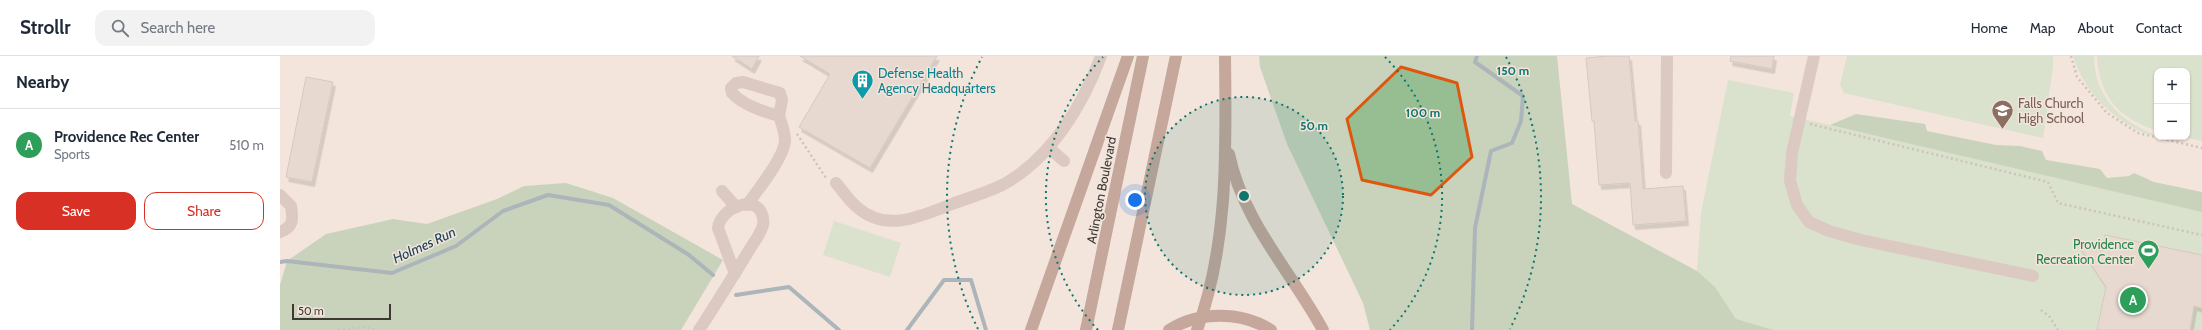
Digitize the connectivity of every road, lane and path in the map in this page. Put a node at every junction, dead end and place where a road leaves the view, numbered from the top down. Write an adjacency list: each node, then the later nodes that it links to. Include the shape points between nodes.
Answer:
1 (1101, 56): 13 (street, via 1074,111)
2 (1128, 56): 29 (highway)
3 (1143, 56): 30 (highway, Arlington Boulevard)
4 (1176, 56): 31 (highway)
5 (1225, 56): 12 (highway)
6 (1667, 56): 16 (street)
7 (1814, 56): 10 (street)
8 (2071, 56): 14 (path, via 2078,77 2107,113 2138,133)
9 (779, 116): 11 (street)
10 (1800, 121): 22 (path, via 2048,182 2058,203); 24 (street, via 1792,153 1790,182 1797,205 1809,222 1861,240)
11 (784, 131): 17 (path, via 796,132 819,165 828,184); 20 (street, via 784,146 767,179)
12 (1226, 135): 33 (highway, via 1217,249 1209,291); 35 (highway, via 1232,168 1242,198 1275,257)
13 (1049, 148): 15 (street); 17 (street, via 1029,167 1005,184 908,220 893,221 874,217 857,207)
14 (2202, 148)
15 (1064, 161)
16 (1666, 173)
17 (838, 186)
18 (722, 191): 20 (street)
19 (280, 195): 21 (street, via 291,206 293,221 288,229)
20 (741, 206): 23 (street, via 724,212 718,228); 23 (street, via 755,206 760,210 763,225)
21 (280, 232)
22 (2202, 235)
23 (735, 274): 28 (street)
24 (2033, 276)
25 (2041, 310): 36 (path, via 2049,316)
26 (338, 330): 27 (path, via 366,327)
27 (375, 330)
28 (699, 330)
29 (1031, 330)
30 (1086, 330)
31 (1118, 330)
32 (1169, 330): 34 (highway, via 1189,319 1214,316 1249,319)
33 (1197, 330)
34 (1271, 330)
35 (1323, 330)
36 (2058, 330)

